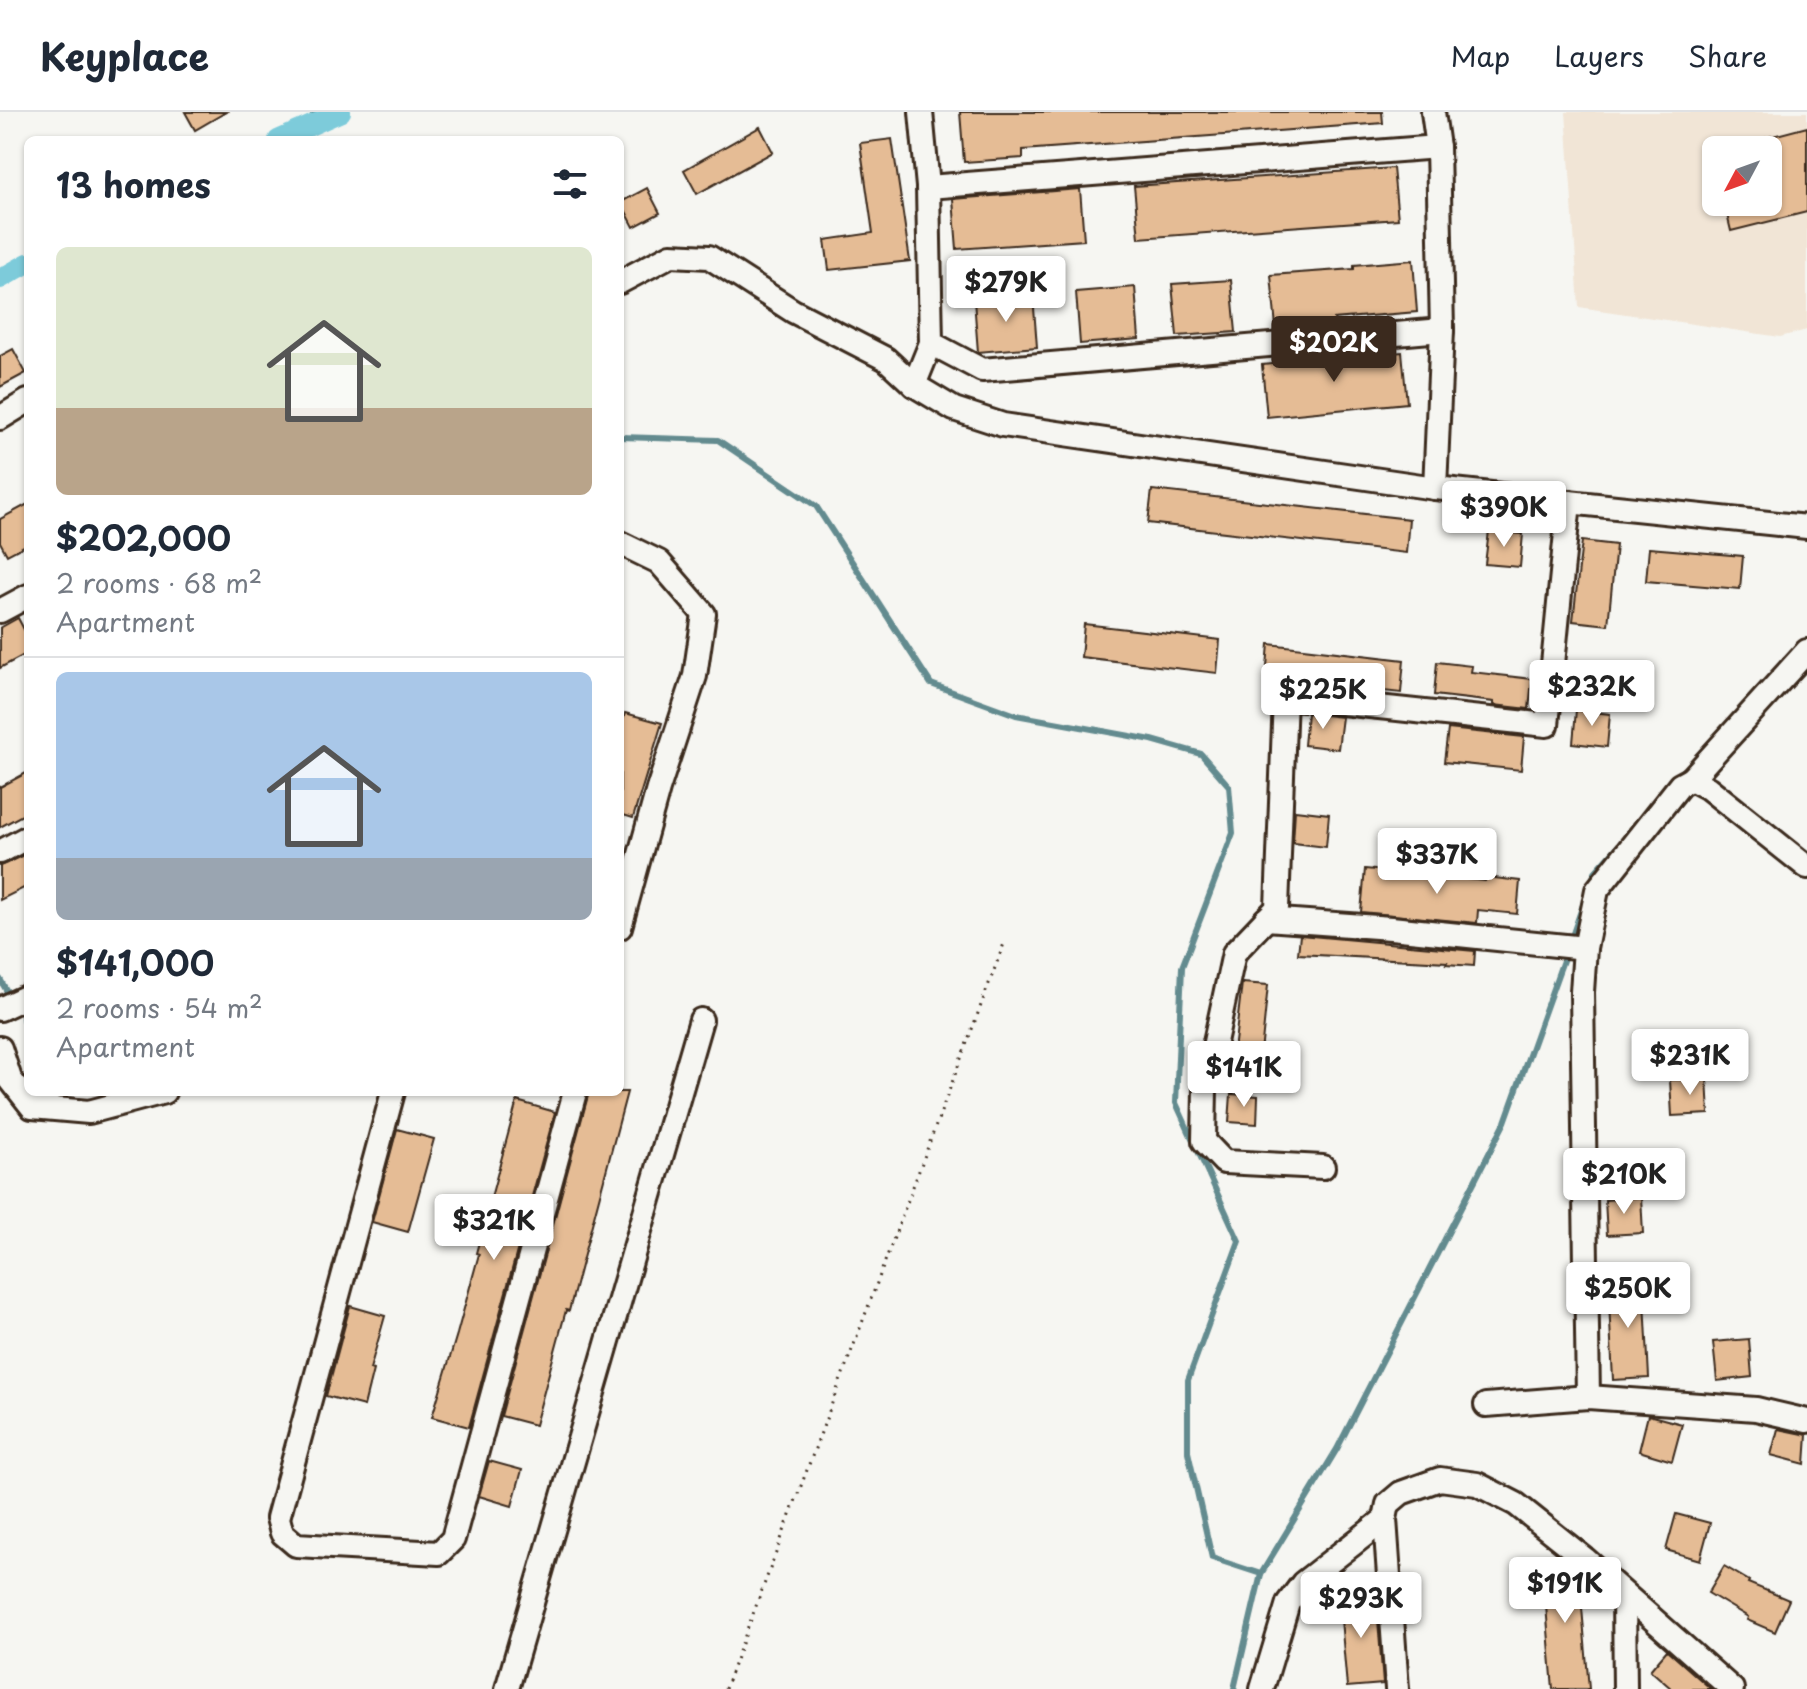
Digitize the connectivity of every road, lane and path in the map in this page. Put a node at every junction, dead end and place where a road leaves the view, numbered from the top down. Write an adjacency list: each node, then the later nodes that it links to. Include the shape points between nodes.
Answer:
1 (921, 112): 4 (street)
2 (1433, 112): 3 (street)
3 (1438, 147): 4 (street); 6 (street)
4 (928, 187): 7 (street)
5 (624, 280): 8 (street, via 671,255 709,257 793,311 886,359)
6 (1442, 330): 7 (street, via 982,370); 11 (street)
7 (931, 343): 8 (street)
8 (914, 385): 11 (street, via 954,409 1003,425)
9 (24, 403): 10 (street)
10 (0, 418)
11 (1435, 488): 12 (street)
12 (1569, 502): 13 (street); 23 (street, via 1547,725 1285,697 1277,908)
13 (1807, 527)
14 (624, 545): 22 (street, via 659,562 704,614 695,676)
15 (24, 598): 16 (street)
16 (0, 611)
17 (1807, 651): 18 (street)
18 (1691, 779): 21 (street); 25 (street, via 1680,785 1597,890)
19 (24, 839): 20 (street)
20 (0, 852)
21 (1807, 867)
22 (624, 912)
23 (1266, 919): 25 (street); 33 (street, via 1234,953 1205,1089 1204,1141 1224,1162)
24 (1005, 941): 40 (path)
25 (1585, 948): 34 (street)
26 (24, 998): 27 (street)
27 (0, 1009)
28 (701, 1020): 39 (street)
29 (0, 1048): 30 (street, via 10,1079 32,1107 89,1112)
30 (149, 1096)
31 (392, 1096): 32 (street, via 278,1518 282,1533 296,1545 439,1553 453,1539)
32 (574, 1096)
33 (1323, 1167)
34 (1588, 1397): 35 (street); 36 (street, via 1756,1409)
35 (1486, 1405)
36 (1807, 1421)
37 (1385, 1519): 38 (street, via 1388,1504 1401,1493 1440,1479 1477,1484 1516,1504); 41 (street, via 1303,1583 1288,1603); 42 (street)
38 (1624, 1596): 43 (street); 44 (street)
39 (507, 1689)
40 (725, 1689)
41 (1262, 1689)
42 (1397, 1689)
43 (1625, 1689)
44 (1732, 1689)

